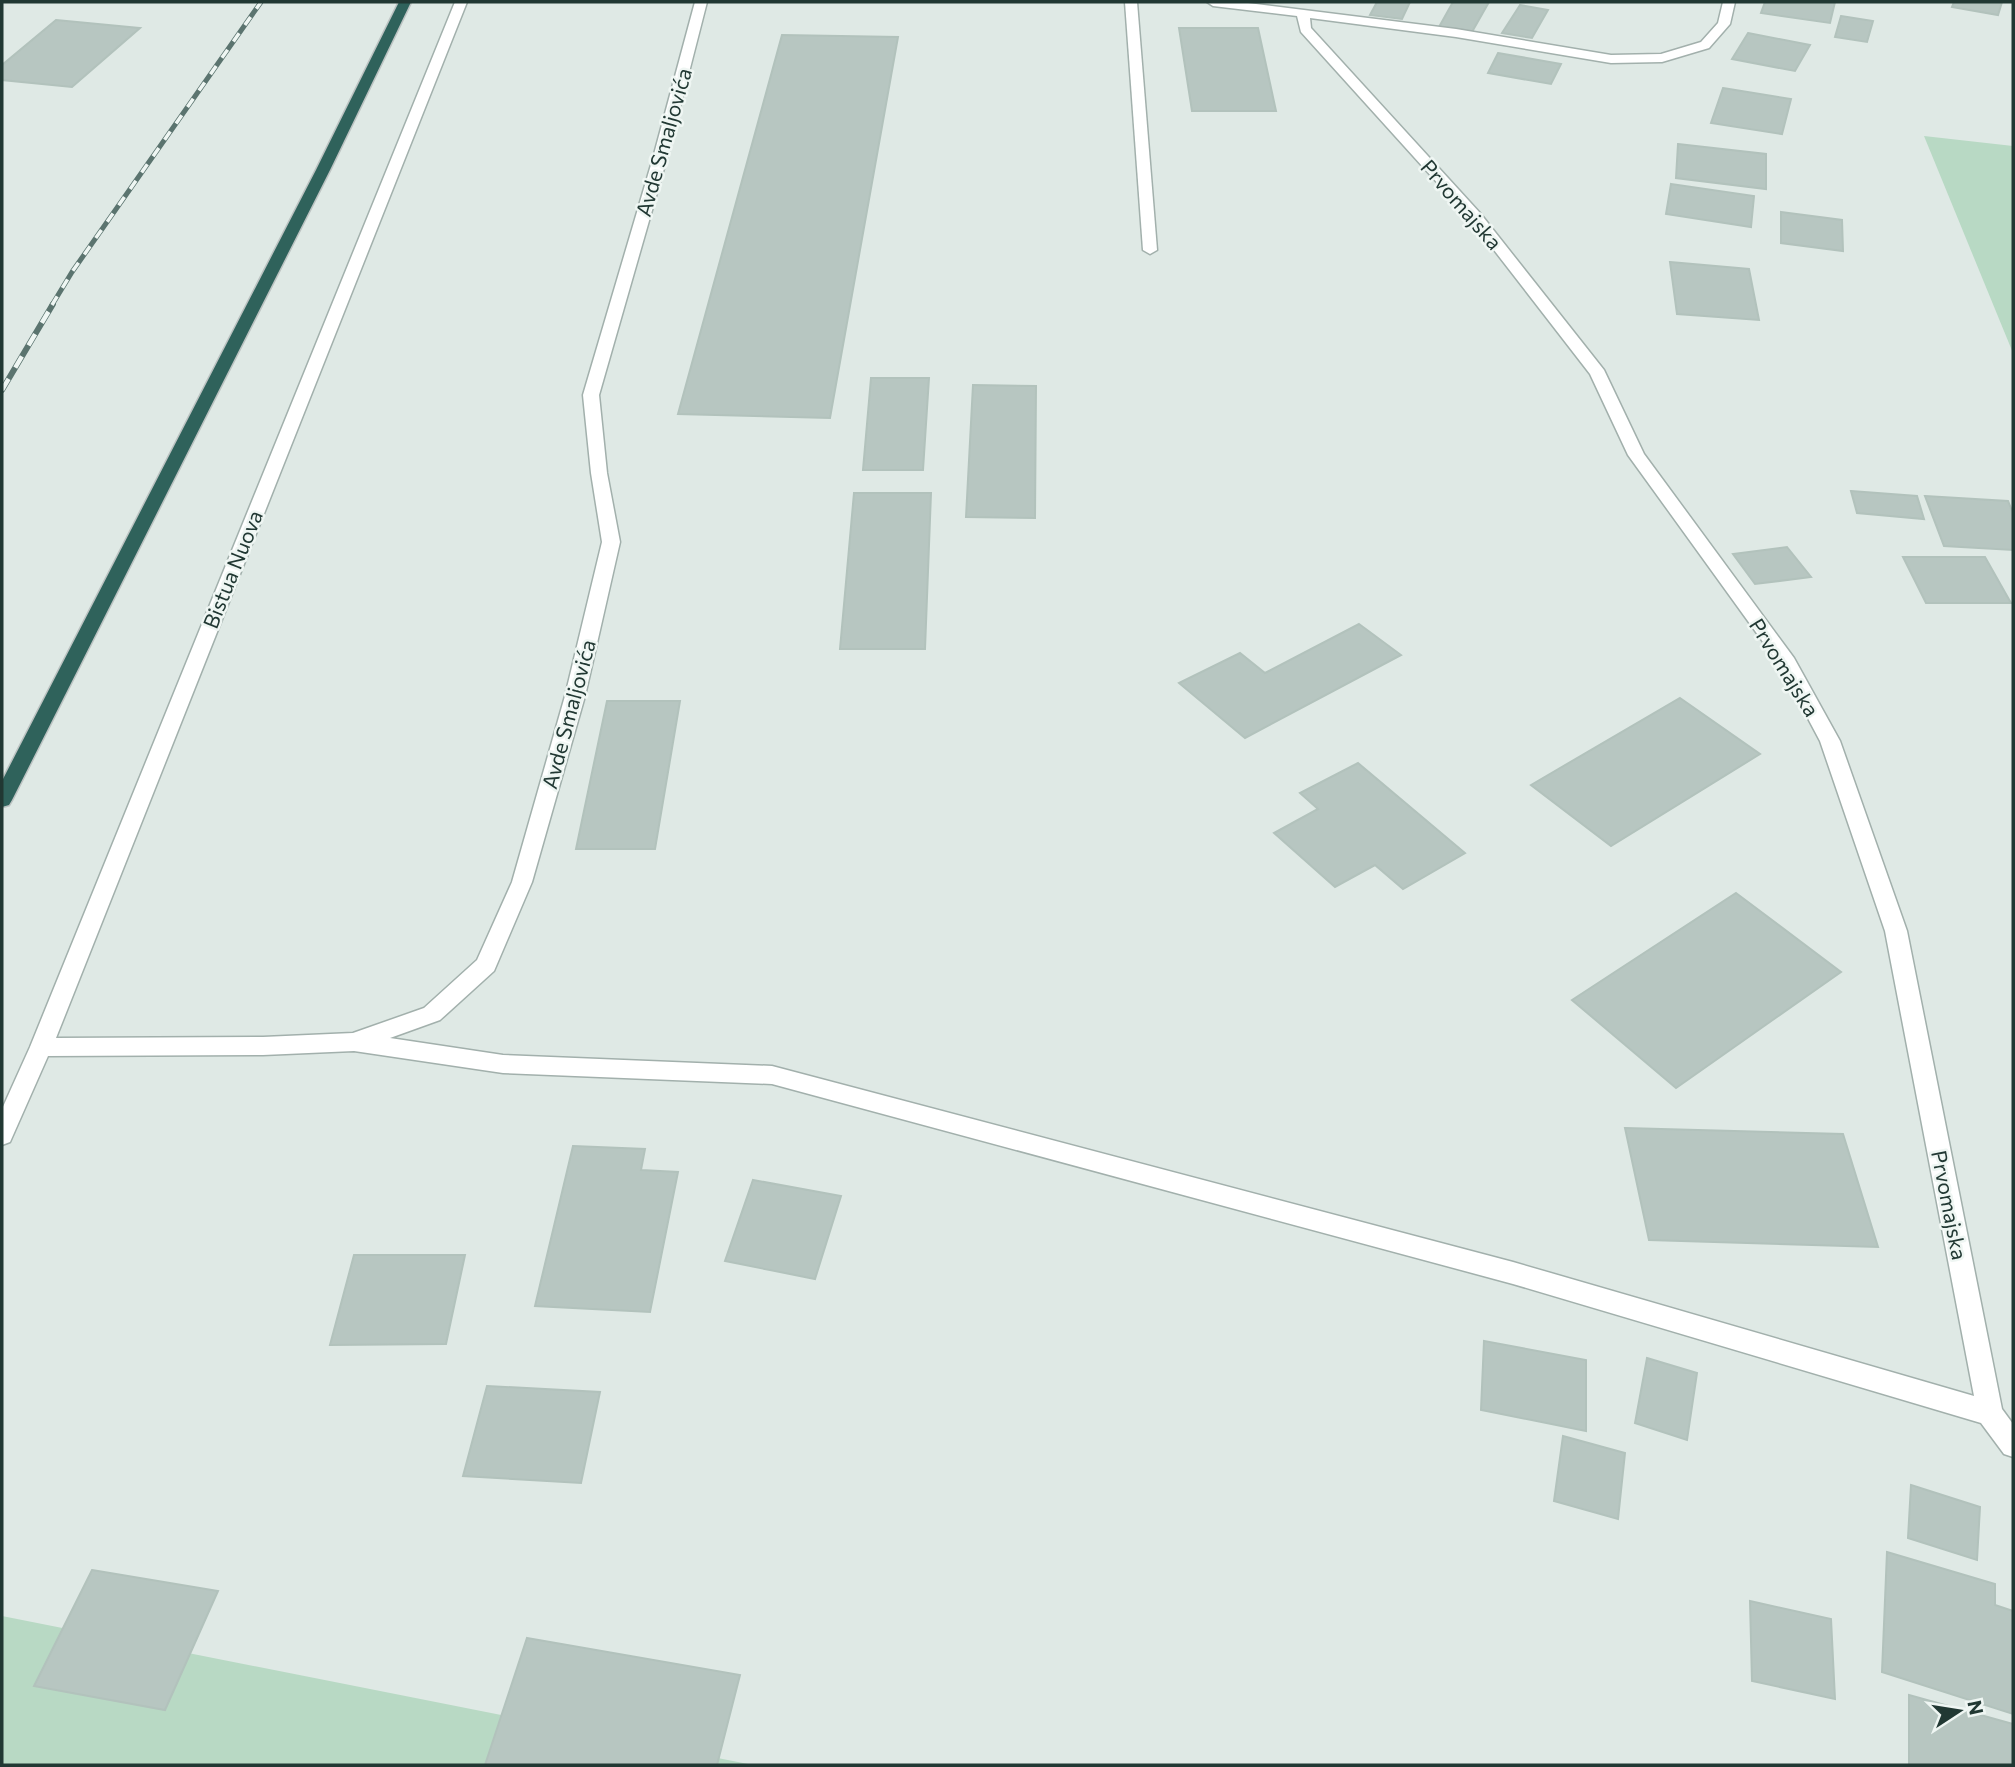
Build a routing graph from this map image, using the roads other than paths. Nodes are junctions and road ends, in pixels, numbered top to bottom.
1 (405, 2) edge
2 (461, 2) edge
3 (701, 2) edge
4 (1131, 2) edge
5 (1213, 2) edge
6 (1729, 2) edge
7 (1303, 13) junction
8 (1150, 250) dead end
9 (2, 800) edge
10 (354, 1042) junction
11 (41, 1047) junction
12 (2, 1135) edge
13 (1990, 1413) junction
14 (2013, 1445) edge

1 - 9 highway
2 - 11 street, Bistua Nuova
3 - 10 street, Avde Smaljovića
4 - 8 street
5 - 7 street
6 - 7 street
7 - 13 street, Prvomajska
10 - 11 street, Avde Smaljovića
10 - 13 street
11 - 12 street, Bistua Nuova
13 - 14 street, Prvomajska

